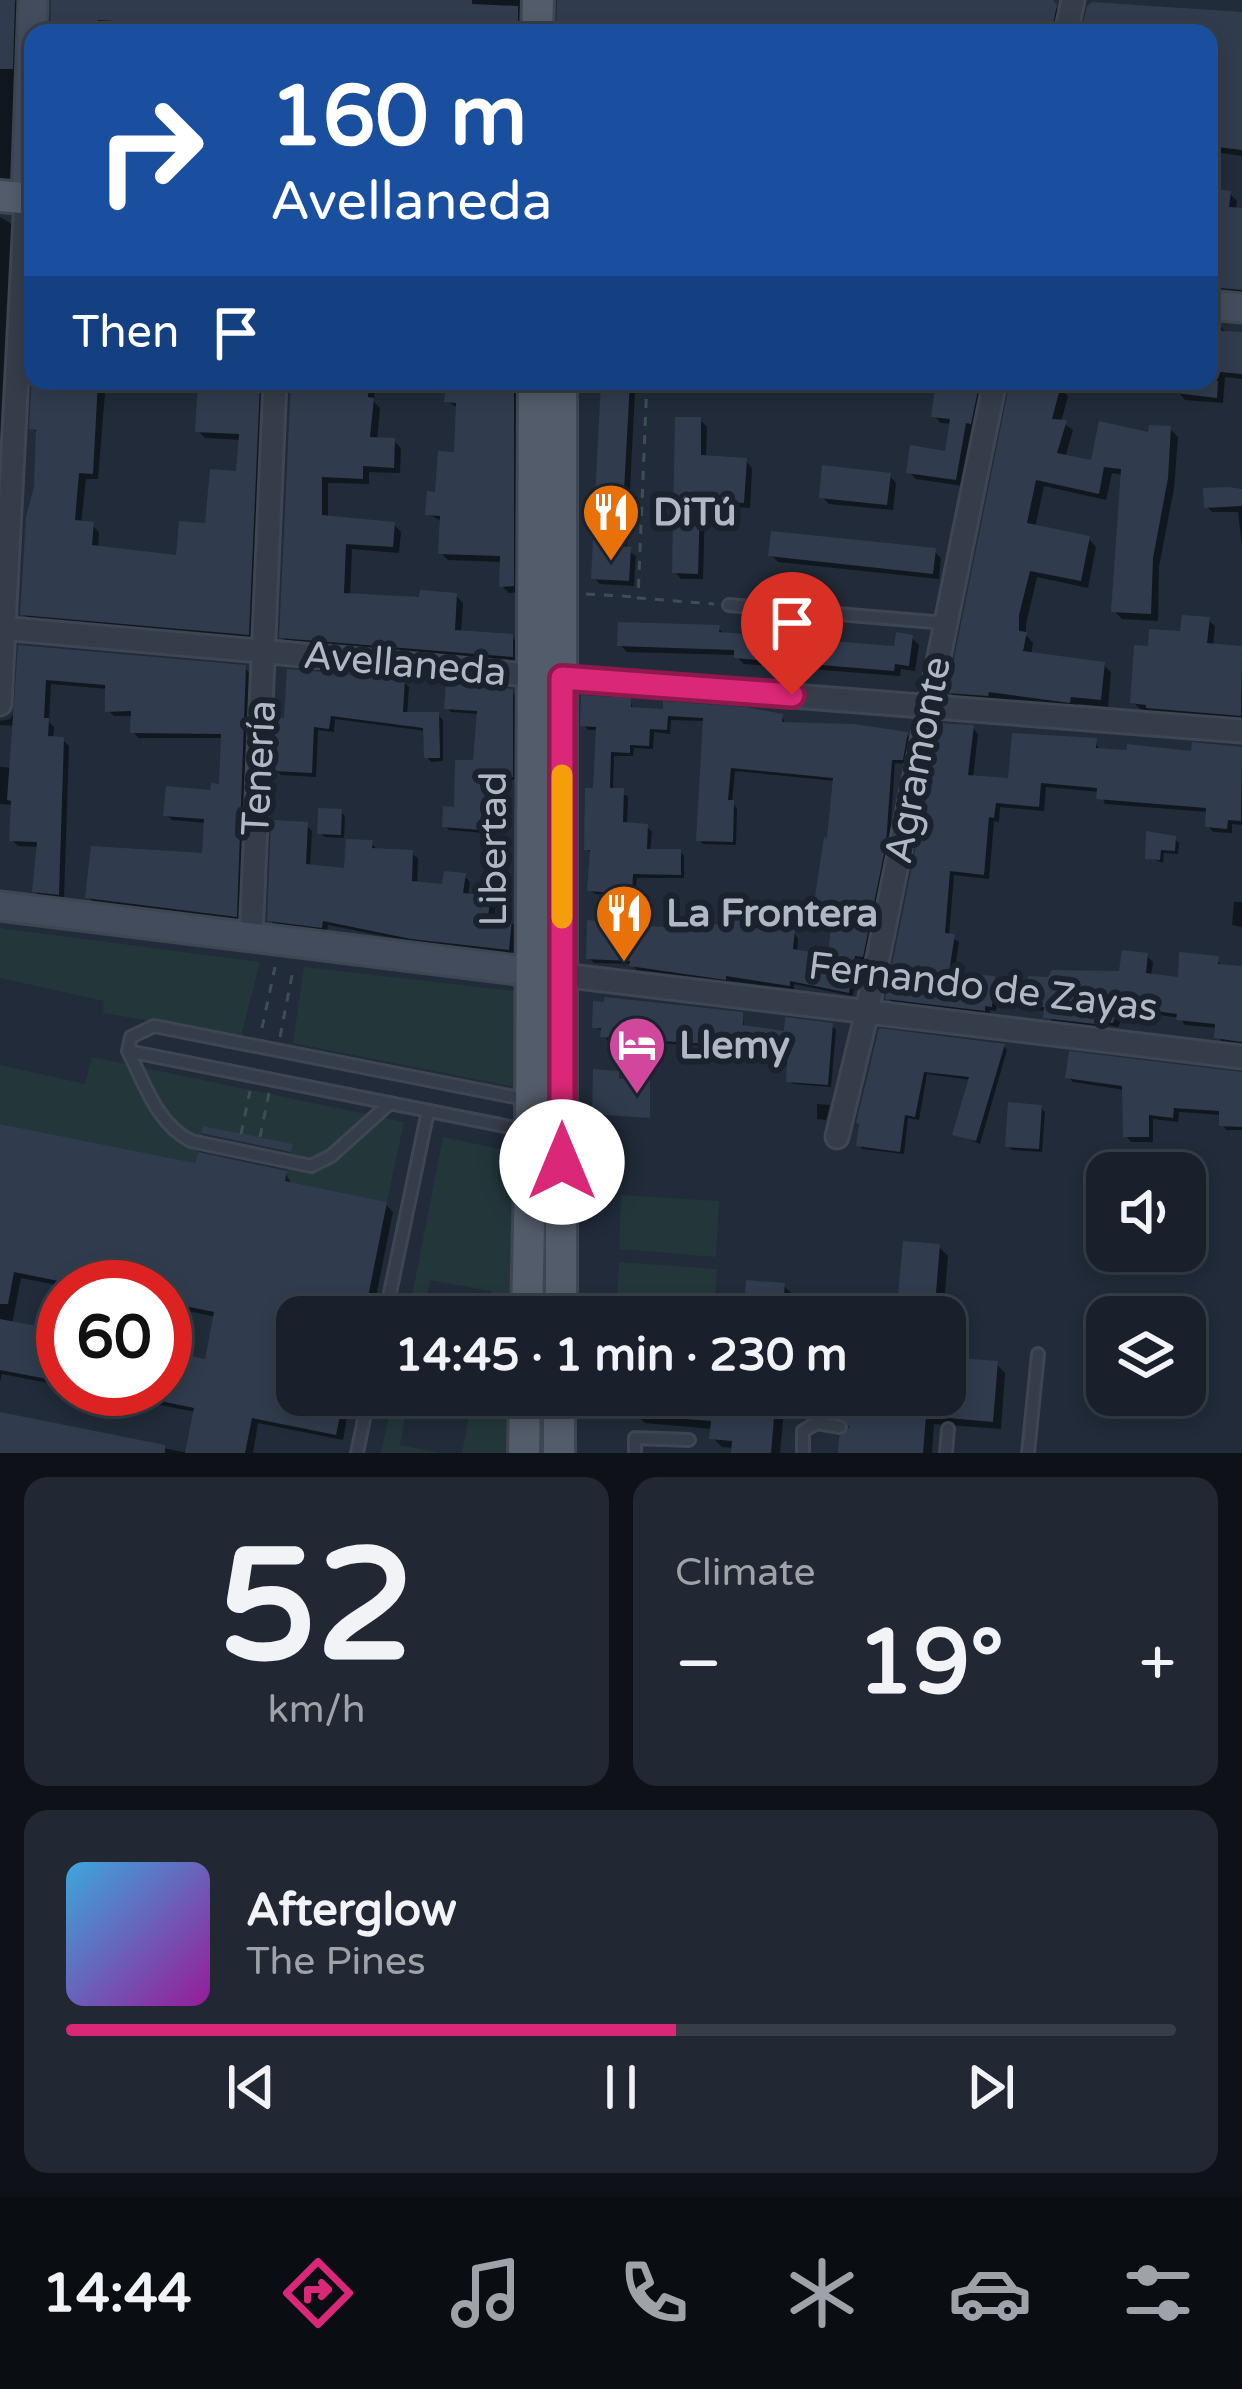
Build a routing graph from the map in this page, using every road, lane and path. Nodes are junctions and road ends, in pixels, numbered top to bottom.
1 (24, 137) edge
2 (20, 198) edge
3 (275, 390) edge
4 (534, 390) edge
5 (561, 390) edge
6 (647, 390) edge
7 (993, 390) edge
8 (562, 592) junction
9 (638, 598) junction
10 (728, 605) joint
11 (946, 622) junction
12 (2, 628) edge
13 (265, 652) junction
14 (548, 677) junction
15 (0, 704) edge
16 (929, 705) junction
17 (1242, 731) edge
18 (0, 906) edge
19 (251, 938) junction
20 (547, 973) junction
21 (867, 1012) junction
22 (128, 1051) junction
23 (1242, 1058) edge
24 (531, 1100) junction
25 (389, 1103) junction
26 (562, 1106) junction
27 (428, 1111) junction
28 (531, 1132) junction
29 (837, 1137) dead end
30 (563, 1138) junction
31 (389, 1296) edge
32 (527, 1296) edge
33 (561, 1296) edge
34 (1038, 1354) dead end
35 (364, 1416) edge
36 (525, 1416) edge
37 (560, 1416) edge
38 (840, 1427) dead end
39 (949, 1429) dead end
40 (688, 1440) dead end
41 (356, 1453) edge
42 (524, 1453) edge
43 (559, 1453) edge
44 (635, 1453) edge
45 (802, 1453) edge
46 (946, 1453) edge
47 (1028, 1453) edge

1 - 2 street
2 - 12 street
3 - 13 street, Tenería
4 - 14 main road, Libertad
5 - 8 main road, Libertad
6 - 9 path
7 - 11 street, Agramonte
8 - 9 path
8 - 14 main road, Libertad
9 - 10 path
10 - 11 lane
11 - 16 street, Agramonte
12 - 13 street, Avellaneda
12 - 15 street
13 - 14 street, Avellaneda
13 - 19 street, Tenería
14 - 16 street, Avellaneda
14 - 20 main road, Libertad
16 - 17 street, Avellaneda
16 - 21 street, Agramonte
18 - 19 street, Fernando de Zayas
19 - 20 street, Fernando de Zayas
20 - 21 street, Fernando de Zayas
20 - 24 main road, Libertad
20 - 26 main road, Libertad
21 - 23 street, Fernando de Zayas
21 - 29 street, Agramonte
22 - 24 lane
22 - 25 lane
22 - 25 lane
24 - 26 lane
24 - 28 main road, Libertad
25 - 27 lane
26 - 30 main road, Libertad
27 - 28 lane
27 - 31 lane
28 - 30 lane
28 - 32 main road, Libertad
30 - 33 main road, Libertad
34 - 47 lane
35 - 41 lane
36 - 42 main road
37 - 43 main road
38 - 45 lane
39 - 46 lane
40 - 44 lane

